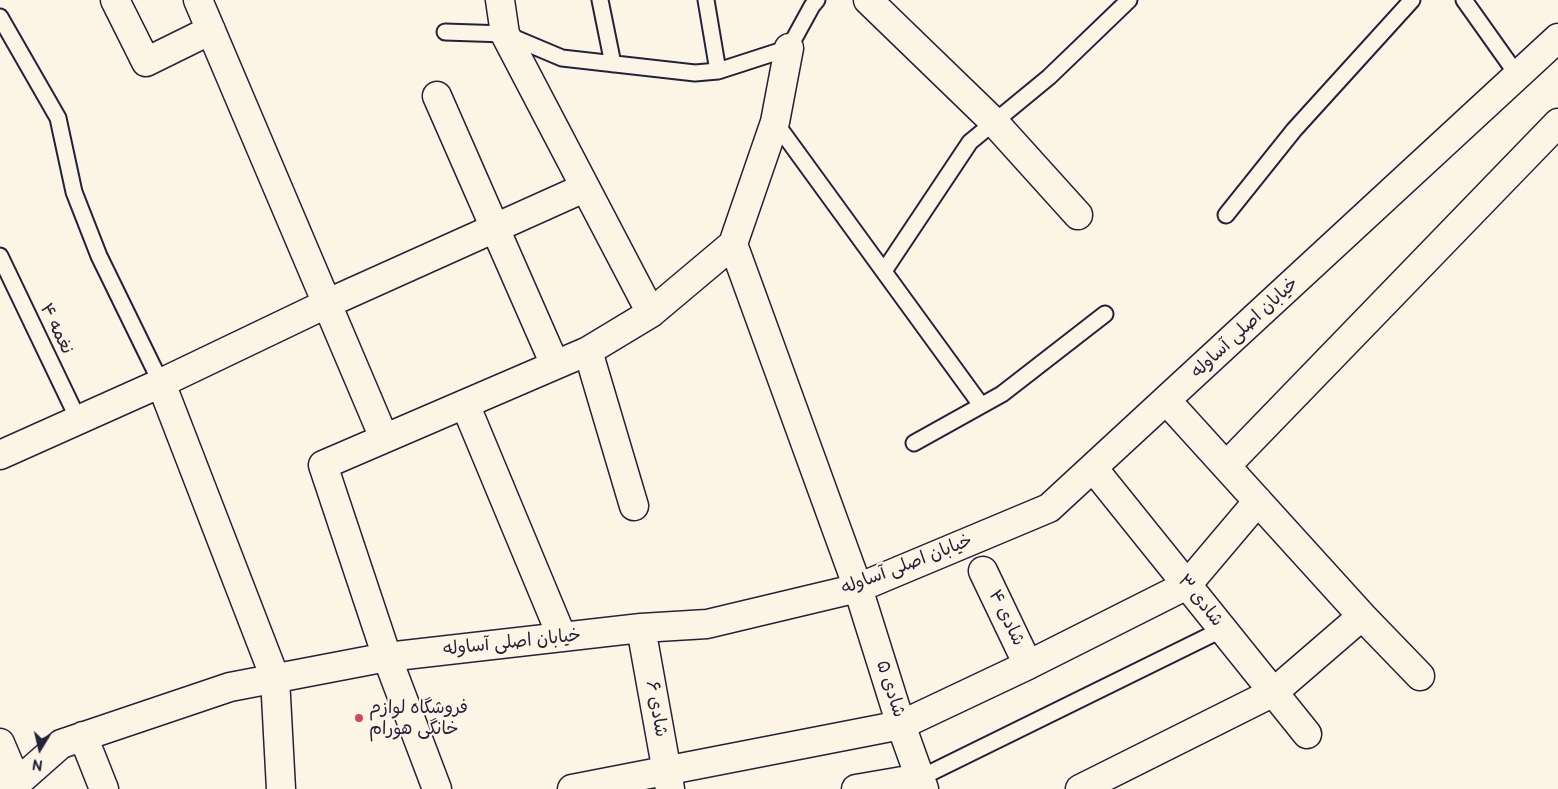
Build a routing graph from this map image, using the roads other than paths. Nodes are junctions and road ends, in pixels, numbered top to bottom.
1 (115, 0) edge
2 (198, 0) edge
3 (500, 0) edge
4 (600, 0) edge
5 (706, 0) edge
6 (868, 0) edge
7 (1130, 0) edge
8 (1412, 0) edge
9 (1464, 0) edge
10 (813, 2) edge
11 (0, 17) edge
12 (211, 30) junction
13 (445, 32) dead end
14 (505, 34) junction
15 (1558, 38) edge
16 (789, 48) junction
17 (613, 64) junction
18 (718, 71) junction
19 (1518, 76) junction
20 (437, 96) dead end
21 (776, 122) junction
22 (994, 122) junction
23 (1558, 123) edge
24 (584, 188) junction
25 (1078, 215) dead end
26 (1226, 215) dead end
27 (495, 228) junction
28 (733, 244) junction
29 (0, 256) edge
30 (884, 271) junction
31 (326, 304) junction
32 (651, 313) junction
33 (1105, 314) dead end
34 (588, 351) junction
35 (555, 365) junction
36 (161, 383) junction
37 (1166, 400) junction
38 (465, 404) junction
39 (981, 405) junction
40 (78, 419) junction
41 (384, 438) junction
42 (914, 443) dead end
43 (0, 454) edge
44 (1226, 466) junction
45 (1093, 468) junction
46 (1258, 501) junction
47 (634, 506) dead end
48 (983, 571) dead end
49 (1187, 585) junction
50 (858, 588) junction
51 (1362, 616) junction
52 (641, 628) junction
53 (1223, 629) junction
54 (562, 637) junction
55 (387, 657) junction
56 (1028, 665) junction
57 (1420, 676) dead end
58 (275, 678) junction
59 (1274, 692) junction
60 (901, 725) junction
61 (1307, 734) dead end
62 (83, 736) junction
63 (0, 743) edge
64 (669, 780) edge
65 (922, 783) edge
66 (14, 786) edge
67 (104, 789) edge
68 (281, 789) edge
69 (437, 789) edge
70 (572, 789) edge
71 (856, 789) edge
72 (1080, 789) edge

1 - 12 street
2 - 12 street
3 - 14 street
4 - 17 lane
5 - 18 lane
6 - 22 street
7 - 22 lane
8 - 26 lane
9 - 19 lane
10 - 16 lane
11 - 36 lane
12 - 31 street
13 - 14 lane
14 - 17 lane
14 - 24 street
15 - 19 street, خیابان اصلی آساوله
16 - 18 lane
16 - 21 street
17 - 18 lane
19 - 37 street, خیابان اصلی آساوله
20 - 27 street
21 - 28 street
21 - 30 lane
22 - 25 street
22 - 30 lane
23 - 44 street
24 - 27 street
24 - 32 street
27 - 31 street
27 - 35 street
28 - 32 street
28 - 50 street, شادی ۵
29 - 40 lane, نغمه ۴
30 - 39 lane
31 - 36 street
31 - 41 street
32 - 34 street
33 - 39 lane
34 - 35 street
34 - 47 street
35 - 38 street
36 - 40 street
36 - 58 street
37 - 44 street
37 - 45 street, خیابان اصلی آساوله
38 - 41 street
38 - 54 street
39 - 42 lane
40 - 43 street
41 - 55 street
44 - 46 street
45 - 49 street, شادی ۳
45 - 50 street, خیابان اصلی آساوله
46 - 49 street
46 - 51 street
48 - 56 street, شادی ۴
49 - 53 street, شادی ۳
49 - 56 street
50 - 52 street, خیابان اصلی آساوله
50 - 60 street, شادی ۵
51 - 57 street
51 - 59 street
52 - 54 street, خیابان اصلی آساوله
52 - 64 street, شادی ۶
53 - 59 street, شادی ۳
53 - 65 lane
54 - 55 street, خیابان اصلی آساوله
55 - 58 street, خیابان اصلی آساوله
55 - 69 street
56 - 60 street
58 - 62 street, خیابان اصلی آساوله
58 - 68 street
59 - 61 street, شادی ۳
59 - 72 street
60 - 64 street
60 - 65 street, شادی ۵
62 - 66 street, خیابان اصلی آساوله
62 - 67 street
63 - 66 street
64 - 70 street
65 - 71 street

